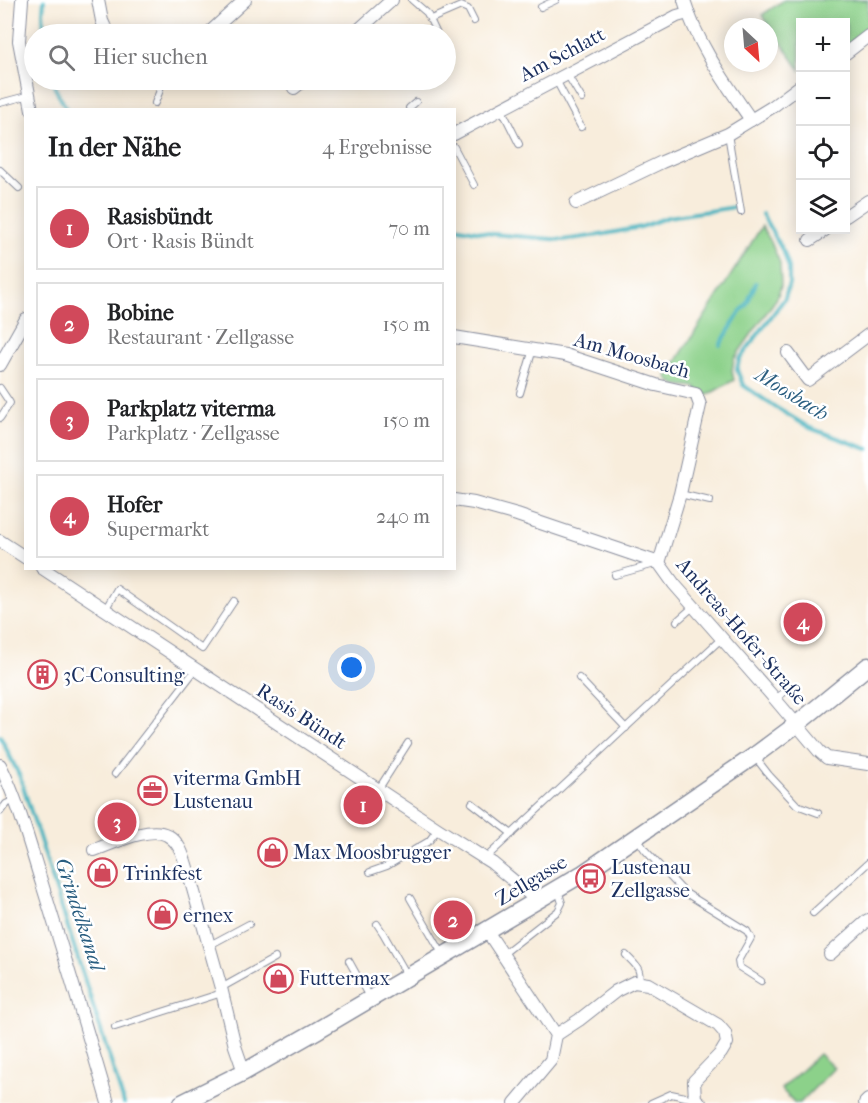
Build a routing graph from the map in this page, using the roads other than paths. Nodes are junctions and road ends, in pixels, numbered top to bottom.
1 (22, 0) edge
2 (98, 0) edge
3 (245, 0) edge
4 (392, 0) edge
5 (412, 0) edge
6 (556, 0) edge
7 (684, 0) edge
8 (541, 8) dead end
9 (688, 13) junction
10 (431, 20) junction
11 (474, 21) dead end
12 (103, 24) edge
13 (219, 24) edge
14 (365, 24) edge
15 (433, 24) edge
16 (868, 36) edge
17 (850, 49) edge
18 (24, 65) edge
19 (562, 76) junction
20 (29, 90) edge
21 (160, 90) edge
22 (796, 90) edge
23 (30, 94) junction
24 (582, 99) dead end
25 (416, 102) dead end
26 (0, 103) edge
27 (155, 103) dead end
28 (32, 108) edge
29 (409, 108) edge
30 (501, 108) junction
31 (751, 120) junction
32 (581, 127) dead end
33 (456, 133) edge
34 (728, 134) junction
35 (519, 144) dead end
36 (456, 151) edge
37 (0, 170) edge
38 (474, 185) dead end
39 (19, 188) dead end
40 (868, 201) edge
41 (576, 203) dead end
42 (741, 212) dead end
43 (850, 213) edge
44 (819, 234) edge
45 (810, 240) dead end
46 (24, 323) edge
47 (868, 335) edge
48 (456, 337) edge
49 (532, 349) junction
50 (788, 353) dead end
51 (0, 365) edge
52 (0, 388) edge
53 (520, 393) dead end
54 (0, 418) edge
55 (680, 494) junction
56 (456, 500) edge
57 (710, 501) dead end
58 (0, 541) edge
59 (24, 557) edge
60 (659, 563) junction
61 (45, 570) edge
62 (615, 575) dead end
63 (234, 601) dead end
64 (694, 606) junction
65 (105, 610) junction
66 (677, 621) dead end
67 (722, 638) junction
68 (868, 666) edge
69 (196, 669) junction
70 (579, 678) dead end
71 (786, 691) dead end
72 (775, 699) junction
73 (796, 724) junction
74 (626, 728) junction
75 (408, 743) dead end
76 (754, 756) junction
77 (868, 764) edge
78 (0, 765) edge
79 (115, 774) dead end
80 (378, 790) junction
81 (15, 800) junction
82 (472, 803) dead end
83 (0, 812) edge
84 (818, 813) dead end
85 (438, 829) junction
86 (512, 834) junction
87 (636, 837) junction
88 (94, 850) dead end
89 (487, 859) junction
90 (868, 863) edge
91 (370, 872) dead end
92 (558, 889) junction
93 (410, 898) dead end
94 (538, 901) junction
95 (813, 913) dead end
96 (868, 920) edge
97 (249, 924) dead end
98 (376, 924) dead end
99 (488, 931) junction
100 (208, 946) junction
101 (503, 954) junction
102 (830, 954) dead end
103 (626, 955) dead end
104 (443, 956) junction
105 (275, 958) dead end
106 (349, 961) dead end
107 (408, 976) junction
108 (761, 981) dead end
109 (639, 983) junction
110 (221, 991) junction
111 (370, 999) junction
112 (116, 1027) dead end
113 (556, 1035) junction
114 (244, 1072) junction
115 (868, 1100) edge
116 (698, 1101) edge
117 (108, 1103) edge
118 (182, 1103) edge
119 (515, 1103) edge
120 (651, 1103) edge
121 (865, 1103) edge

1 - 18 street
2 - 12 street
3 - 13 street
4 - 14 street
5 - 10 lane
6 - 8 lane
7 - 9 street
9 - 19 street, Am Schlatt
9 - 31 street
10 - 11 lane
10 - 15 lane
16 - 17 street
19 - 24 lane
19 - 30 street, Am Schlatt
19 - 32 lane
20 - 23 street
21 - 27 lane
22 - 31 street
23 - 26 lane
23 - 28 street
25 - 29 lane
30 - 33 street, Am Schlatt
30 - 35 lane
31 - 34 street
34 - 41 street
34 - 42 lane
36 - 38 lane
37 - 39 lane
40 - 43 street
44 - 45 street
46 - 51 street
47 - 50 street
48 - 49 street, Am Moosbach
49 - 53 lane
49 - 55 street, Am Moosbach
52 - 54 lane
55 - 57 lane
55 - 60 street, Andreas-Hofer-Straße
56 - 60 street, Andreas-Hofer-Straße
58 - 59 street
60 - 62 lane
60 - 64 street, Andreas-Hofer-Straße
61 - 65 street, Rasis Bündt
63 - 65 lane
64 - 66 lane
64 - 67 street, Andreas-Hofer-Straße
65 - 69 street, Rasis Bündt
67 - 72 street, Andreas-Hofer-Straße
67 - 74 lane
68 - 73 main road, Zellgasse
69 - 79 lane
69 - 80 street, Rasis Bündt
70 - 74 lane
71 - 72 lane
72 - 73 street, Andreas-Hofer-Straße
73 - 76 main road, Zellgasse
73 - 77 street
74 - 86 lane
75 - 80 lane
76 - 84 lane
76 - 87 main road, Zellgasse
78 - 81 street
80 - 85 street, Rasis Bündt
81 - 83 lane
81 - 117 street
82 - 86 lane
85 - 89 street, Rasis Bündt
85 - 91 lane
86 - 89 lane
87 - 92 main road, Zellgasse
87 - 108 lane
88 - 100 street
89 - 94 street, Rasis Bündt
90 - 95 lane
92 - 94 main road, Zellgasse
92 - 101 lane
93 - 104 lane
94 - 99 main road, Zellgasse
96 - 102 street
97 - 100 lane
98 - 107 lane
99 - 101 street
99 - 104 main road, Zellgasse
100 - 110 street
101 - 113 street
103 - 109 lane
104 - 107 main road, Zellgasse
105 - 110 lane
106 - 111 lane
107 - 111 main road, Zellgasse
109 - 113 street
109 - 116 street
110 - 112 lane
110 - 114 street
111 - 114 main road, Zellgasse
113 - 119 street
114 - 118 main road, Zellgasse
115 - 121 street
116 - 120 lane

